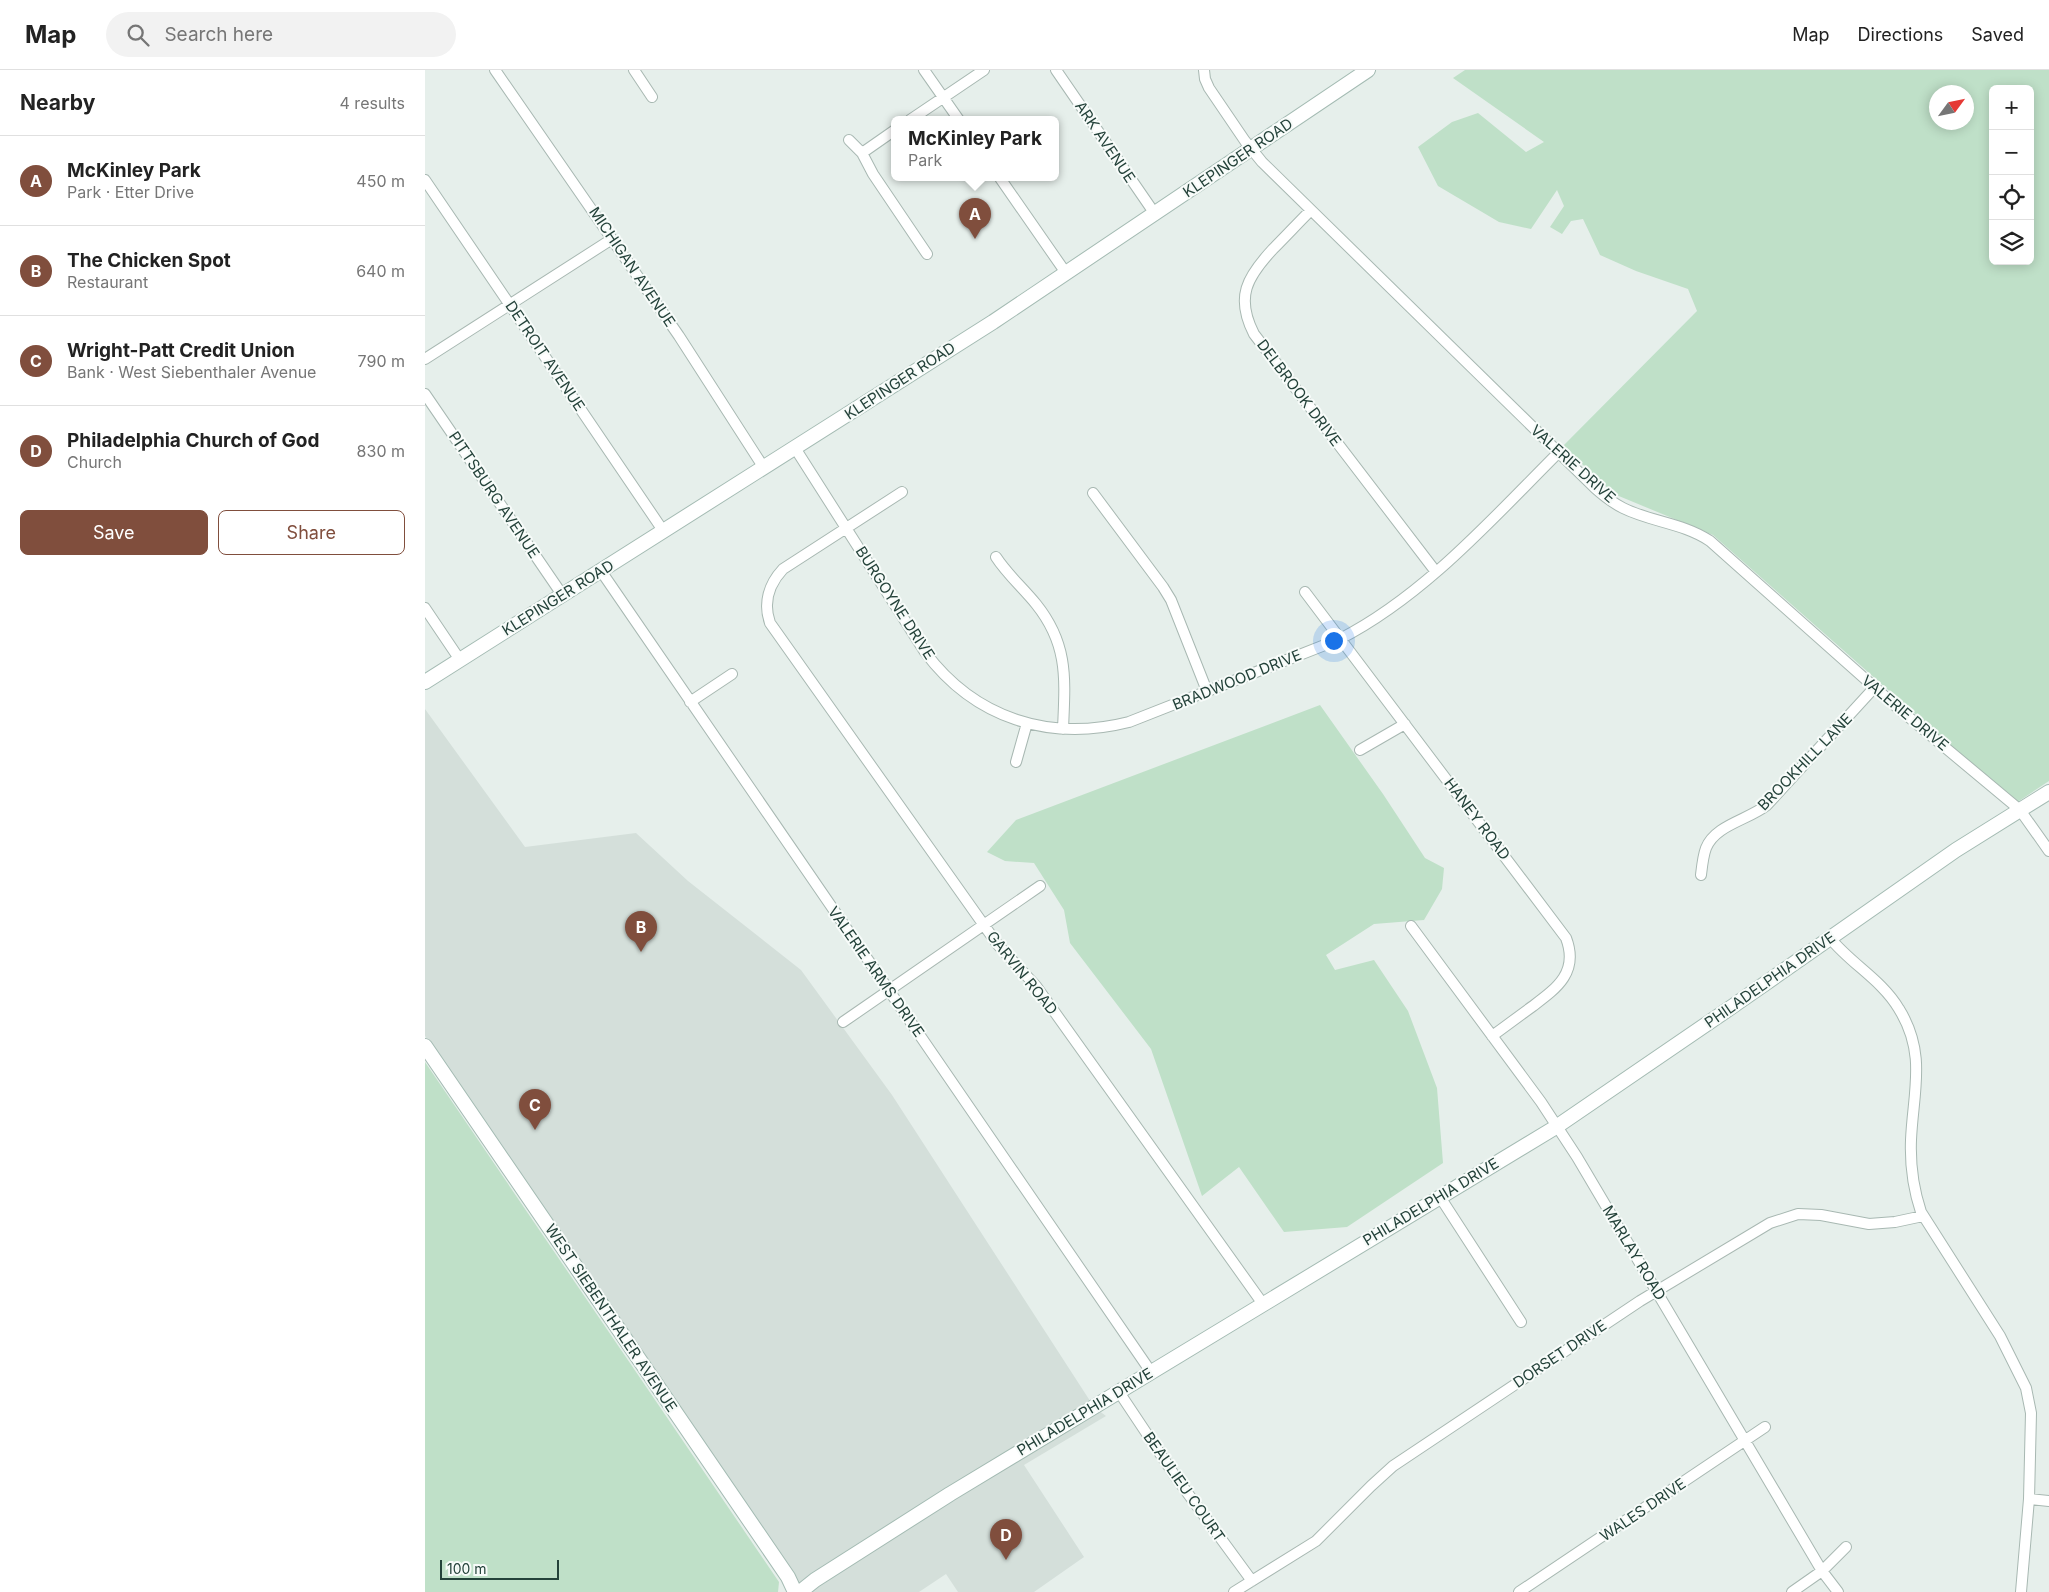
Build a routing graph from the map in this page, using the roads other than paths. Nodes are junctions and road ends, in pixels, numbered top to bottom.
1 (495, 70) edge
2 (634, 70) edge
3 (925, 70) edge
4 (983, 70) edge
5 (1056, 70) edge
6 (1204, 70) edge
7 (1368, 70) edge
8 (652, 97) dead end
9 (943, 97) junction
10 (916, 116) edge
11 (956, 116) edge
12 (891, 133) edge
13 (849, 140) dead end
14 (1251, 149) junction
15 (862, 153) junction
16 (425, 180) edge
17 (1002, 181) edge
18 (1311, 210) junction
19 (1155, 214) junction
20 (612, 239) junction
21 (927, 254) dead end
22 (1066, 273) junction
23 (510, 304) junction
24 (425, 359) edge
25 (425, 394) edge
26 (795, 448) junction
27 (1558, 453) junction
28 (764, 468) junction
29 (903, 492) dead end
30 (1093, 493) dead end
31 (847, 528) junction
32 (664, 532) junction
33 (996, 557) dead end
34 (601, 571) junction
35 (1436, 572) junction
36 (1305, 592) dead end
37 (563, 596) junction
38 (425, 608) edge
39 (1340, 639) junction
40 (460, 660) junction
41 (732, 674) dead end
42 (425, 682) edge
43 (1874, 688) junction
44 (1207, 691) junction
45 (690, 702) junction
46 (1027, 723) junction
47 (1405, 724) junction
48 (1063, 729) junction
49 (1360, 750) dead end
50 (1016, 762) dead end
51 (2049, 792) edge
52 (2020, 810) junction
53 (2049, 851) edge
54 (1701, 875) dead end
55 (1040, 886) dead end
56 (984, 924) junction
57 (1411, 926) dead end
58 (1830, 938) junction
59 (889, 990) junction
60 (843, 1022) dead end
61 (1492, 1036) junction
62 (425, 1046) edge
63 (1556, 1127) junction
64 (1440, 1197) junction
65 (1923, 1216) junction
66 (1656, 1291) junction
67 (1263, 1304) junction
68 (1521, 1322) dead end
69 (1151, 1372) junction
70 (1119, 1392) junction
71 (1765, 1427) dead end
72 (1745, 1441) junction
73 (2029, 1499) junction
74 (2049, 1501) edge
75 (1846, 1546) dead end
76 (1822, 1571) junction
77 (1252, 1581) junction
78 (795, 1592) edge
79 (800, 1592) edge
80 (1234, 1592) edge
81 (1519, 1592) edge
82 (1792, 1592) edge
83 (1837, 1592) edge
84 (2021, 1592) edge

1 - 20 street, MICHIGAN AVENUE
2 - 8 street
3 - 9 street
4 - 9 street
5 - 19 street, ARK AVENUE
6 - 14 street, VALERIE DRIVE
7 - 14 main road, KLEPINGER ROAD
9 - 10 street
9 - 11 street
12 - 15 street
13 - 15 street
14 - 18 street, VALERIE DRIVE
14 - 19 main road, KLEPINGER ROAD
15 - 21 street
16 - 23 street, DETROIT AVENUE
17 - 22 street
18 - 27 street, VALERIE DRIVE
18 - 35 street, DELBROOK DRIVE
19 - 22 main road, KLEPINGER ROAD
20 - 23 street
20 - 28 street, MICHIGAN AVENUE
22 - 26 main road, KLEPINGER ROAD
23 - 24 street
23 - 32 street, DETROIT AVENUE
25 - 37 street, PITTSBURG AVENUE
26 - 28 main road, KLEPINGER ROAD
26 - 31 street, BURGOYNE DRIVE
27 - 35 street, BRADWOOD DRIVE
27 - 43 street, VALERIE DRIVE
28 - 32 main road, KLEPINGER ROAD
29 - 31 street, GARVIN ROAD
30 - 44 street
31 - 46 street, BURGOYNE DRIVE
31 - 56 street, GARVIN ROAD
32 - 34 main road, KLEPINGER ROAD
33 - 48 street
34 - 37 main road, KLEPINGER ROAD
34 - 45 street, VALERIE ARMS DRIVE
35 - 39 street, BRADWOOD DRIVE
36 - 39 street, HANEY ROAD
37 - 40 main road, KLEPINGER ROAD
38 - 40 street
39 - 44 street, BRADWOOD DRIVE
39 - 47 street, HANEY ROAD
40 - 42 main road, KLEPINGER ROAD
41 - 45 street
43 - 52 street, VALERIE DRIVE
43 - 54 street, BROOKHILL LANE
44 - 48 street, BRADWOOD DRIVE
45 - 59 street, VALERIE ARMS DRIVE
46 - 48 street, BRADWOOD DRIVE
46 - 50 street
47 - 49 street
47 - 61 street, HANEY ROAD
51 - 52 main road, PHILADELPHIA DRIVE
52 - 53 street, VALERIE DRIVE
52 - 58 main road, PHILADELPHIA DRIVE
55 - 56 street
56 - 59 street
56 - 67 street, GARVIN ROAD
57 - 61 street, MARLAY ROAD
58 - 63 main road, PHILADELPHIA DRIVE
58 - 65 street
59 - 60 street
59 - 69 street, VALERIE ARMS DRIVE
61 - 63 street, MARLAY ROAD
62 - 78 main road, WEST SIEBENTHALER AVENUE
63 - 64 main road, PHILADELPHIA DRIVE
63 - 66 street, MARLAY ROAD
64 - 67 main road, PHILADELPHIA DRIVE
64 - 68 street
65 - 66 street, DORSET DRIVE
65 - 73 street
66 - 72 street, MARLAY ROAD
66 - 77 street, DORSET DRIVE
67 - 69 main road, PHILADELPHIA DRIVE
69 - 70 main road, PHILADELPHIA DRIVE
70 - 77 street, BEAULIEU COURT
70 - 79 main road, PHILADELPHIA DRIVE
71 - 72 street, WALES DRIVE
72 - 76 street, MARLAY ROAD
72 - 81 street, WALES DRIVE
73 - 74 street
73 - 84 street
75 - 76 street
76 - 82 street
76 - 83 street, MARLAY ROAD
77 - 80 street, DORSET DRIVE

